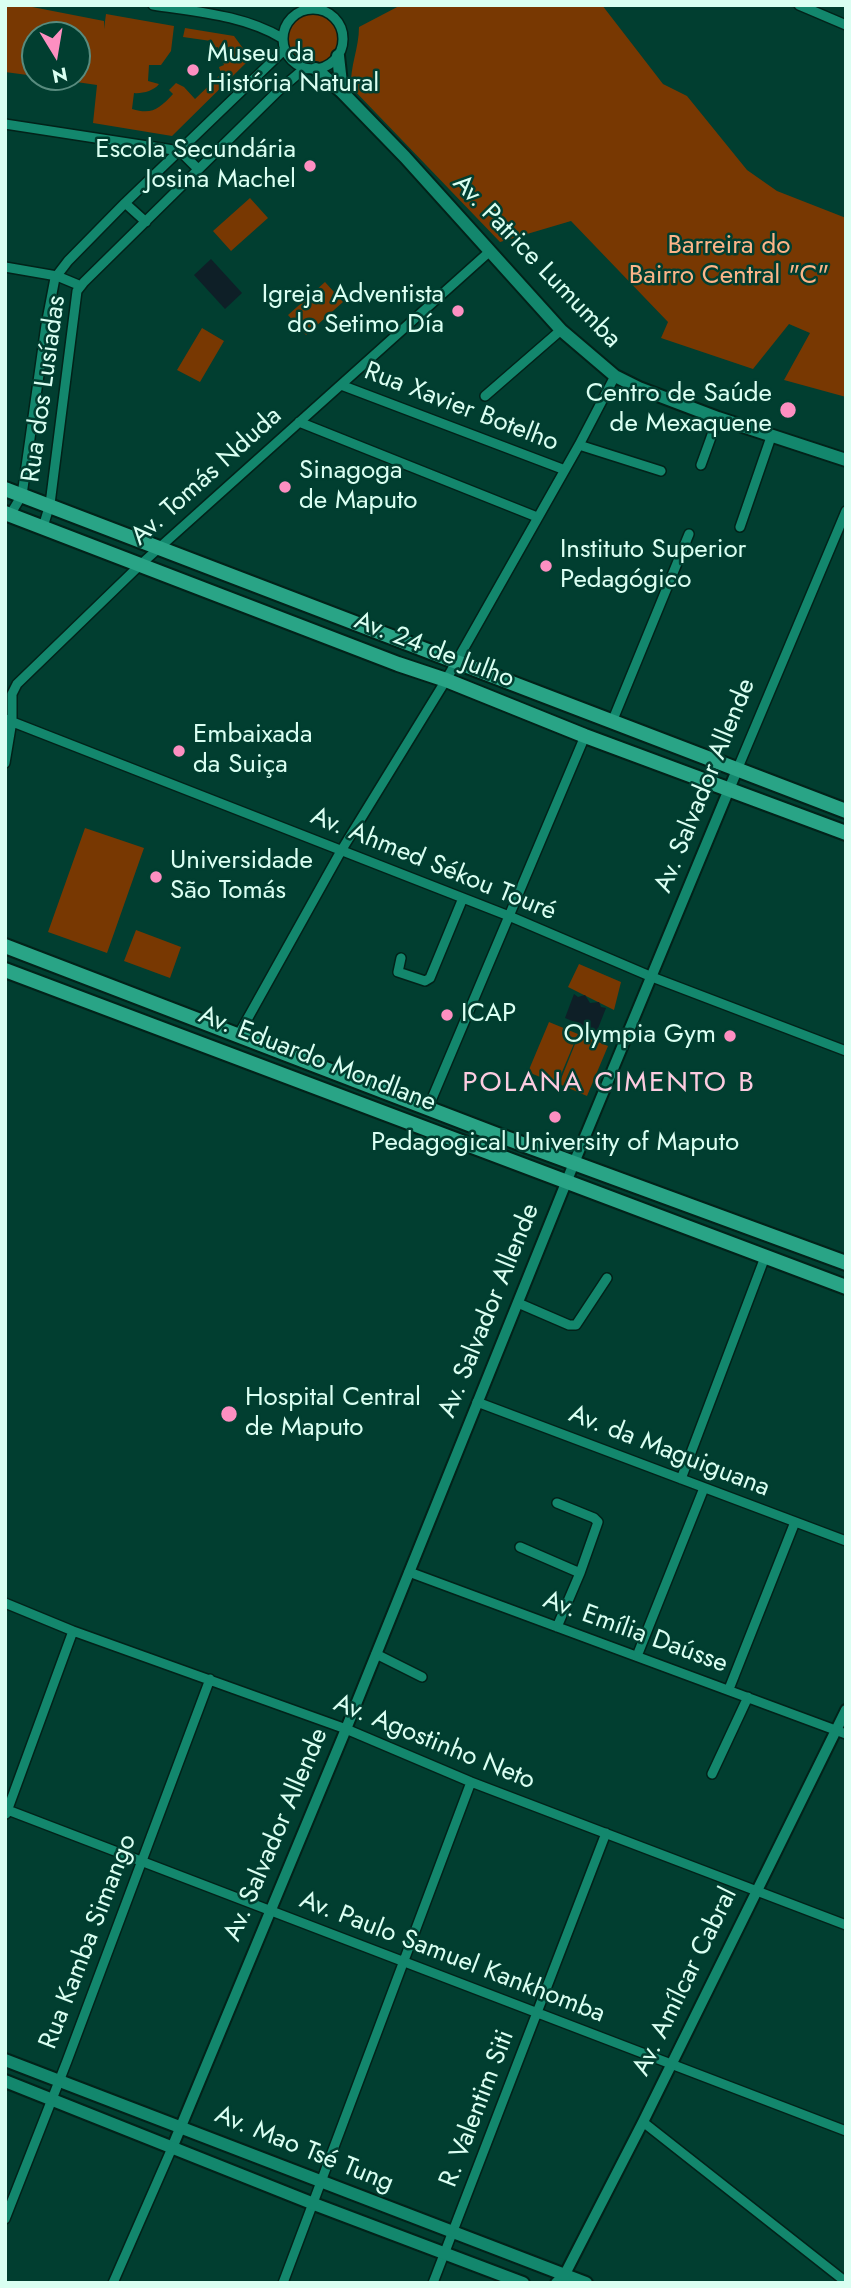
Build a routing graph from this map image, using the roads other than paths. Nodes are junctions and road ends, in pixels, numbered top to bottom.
1 (153, 5) edge
2 (289, 5) edge
3 (799, 5) edge
4 (301, 7) edge
5 (289, 19) junction
6 (846, 25) edge
7 (282, 38) junction
8 (284, 50) junction
9 (338, 56) junction
10 (311, 69) junction
11 (342, 92) junction
12 (5, 124) edge
13 (180, 151) junction
14 (195, 172) junction
15 (125, 203) junction
16 (146, 222) junction
17 (489, 252) junction
18 (5, 267) edge
19 (57, 276) junction
20 (81, 286) junction
21 (561, 330) junction
22 (615, 376) junction
23 (341, 385) junction
24 (485, 396) dead end
25 (718, 418) junction
26 (299, 422) junction
27 (771, 437) junction
28 (579, 445) junction
29 (846, 460) edge
30 (701, 465) dead end
31 (565, 470) junction
32 (660, 471) dead end
33 (23, 488) junction
34 (5, 489) edge
35 (50, 505) junction
36 (846, 511) edge
37 (8, 514) edge
38 (537, 517) junction
39 (43, 527) junction
40 (740, 527) dead end
41 (689, 534) dead end
42 (161, 548) junction
43 (140, 565) junction
44 (456, 661) junction
45 (446, 680) junction
46 (9, 720) edge
47 (612, 722) junction
48 (585, 736) junction
49 (5, 763) edge
50 (737, 770) junction
51 (729, 789) junction
52 (846, 811) edge
53 (846, 833) edge
54 (341, 851) junction
55 (463, 898) junction
56 (509, 916) junction
57 (5, 946) edge
58 (401, 958) dead end
59 (5, 970) edge
60 (652, 977) junction
61 (239, 1034) junction
62 (846, 1051) edge
63 (428, 1108) junction
64 (574, 1163) junction
65 (568, 1181) junction
66 (765, 1257) junction
67 (846, 1263) edge
68 (607, 1278) dead end
69 (846, 1287) edge
70 (518, 1303) junction
71 (477, 1402) junction
72 (681, 1479) junction
73 (704, 1488) junction
74 (557, 1503) dead end
75 (795, 1522) junction
76 (846, 1541) edge
77 (520, 1547) dead end
78 (409, 1572) junction
79 (580, 1573) junction
80 (5, 1603) edge
81 (558, 1627) junction
82 (73, 1631) junction
83 (376, 1654) junction
84 (637, 1657) junction
85 (422, 1677) dead end
86 (210, 1679) junction
87 (729, 1689) junction
88 (748, 1697) junction
89 (846, 1710) edge
90 (346, 1729) junction
91 (841, 1732) edge
92 (712, 1774) dead end
93 (471, 1782) junction
94 (6, 1811) edge
95 (606, 1833) junction
96 (143, 1861) junction
97 (757, 1891) junction
98 (269, 1911) junction
99 (846, 1925) edge
100 (402, 1962) junction
101 (537, 2014) junction
102 (5, 2060) edge
103 (671, 2063) junction
104 (59, 2080) junction
105 (5, 2081) edge
106 (52, 2098) junction
107 (643, 2122) junction
108 (181, 2126) junction
109 (846, 2131) edge
110 (172, 2148) junction
111 (321, 2182) junction
112 (314, 2204) junction
113 (5, 2219) edge
114 (453, 2232) junction
115 (444, 2254) junction
116 (561, 2278) edge
117 (846, 2282) edge
118 (113, 2283) edge
119 (284, 2283) edge
120 (433, 2283) edge
121 (523, 2283) edge
122 (586, 2283) edge

1 - 7 street
2 - 5 street
3 - 6 street
4 - 5 street
4 - 9 street
5 - 7 street
7 - 8 street
8 - 10 street
8 - 13 street
9 - 10 street
9 - 11 main road
10 - 11 main road, Av. Patrice Lumumba
10 - 14 street, Rua dos Lusíadas
11 - 17 main road, Av. Patrice Lumumba
12 - 13 street
13 - 14 street
13 - 15 street, Rua dos Lusíadas
14 - 16 street, Rua dos Lusíadas
15 - 16 street
15 - 19 street, Rua dos Lusíadas
16 - 20 street, Rua dos Lusíadas
17 - 21 main road, Av. Patrice Lumumba
17 - 23 street, Av. Tomás Nduda
18 - 19 street
19 - 20 street
19 - 33 street, Rua dos Lusíadas
20 - 35 street, Rua dos Lusíadas
21 - 22 main road, Av. Patrice Lumumba
21 - 24 street
22 - 25 main road, Av. Patrice Lumumba
22 - 28 street
23 - 26 street, Av. Tomás Nduda
23 - 31 street, Rua Xavier Botelho
25 - 27 main road, Av. Patrice Lumumba
25 - 30 street
26 - 38 street
26 - 42 street, Av. Tomás Nduda
27 - 29 main road, Av. Patrice Lumumba
27 - 40 street
28 - 31 street
28 - 32 street
31 - 38 street
33 - 34 main road
33 - 35 main road, Av. 24 de Julho
33 - 37 street, Rua dos Lusíadas
35 - 39 street, Rua dos Lusíadas
35 - 42 main road, Av. 24 de Julho
36 - 50 street, Av. Salvador Allende
37 - 39 main road, Av. 24 de Julho
38 - 44 street
39 - 43 main road, Av. 24 de Julho
41 - 47 street
42 - 43 street, Av. Tomás Nduda
42 - 44 main road, Av. 24 de Julho
43 - 45 main road, Av. 24 de Julho
43 - 46 street, Av. Tomás Nduda
44 - 45 street
44 - 47 main road, Av. 24 de Julho
45 - 48 main road, Av. 24 de Julho
45 - 54 street
46 - 49 street, Av. Tomás Nduda
46 - 54 street, Av. Ahmed Sékou Touré
47 - 50 main road, Av. 24 de Julho
48 - 51 main road, Av. 24 de Julho
48 - 56 street
50 - 51 street, Av. Salvador Allende
50 - 52 main road, Av. 24 de Julho
51 - 53 main road, Av. 24 de Julho
51 - 60 street, Av. Salvador Allende
54 - 55 street, Av. Ahmed Sékou Touré
54 - 61 street
55 - 56 street, Av. Ahmed Sékou Touré
55 - 58 street
56 - 60 street, Av. Ahmed Sékou Touré
56 - 63 street
57 - 61 main road, Av. Eduardo Mondlane
59 - 65 main road, Av. Eduardo Mondlane
60 - 62 street, Av. Ahmed Sékou Touré
60 - 64 street, Av. Salvador Allende
61 - 63 main road, Av. Eduardo Mondlane
63 - 64 main road, Av. Eduardo Mondlane
64 - 65 street, Av. Salvador Allende
64 - 67 main road, Av. Eduardo Mondlane
65 - 66 main road, Av. Eduardo Mondlane
65 - 70 street, Av. Salvador Allende
66 - 69 main road, Av. Eduardo Mondlane
66 - 72 street
68 - 70 street
70 - 71 street, Av. Salvador Allende
71 - 72 street, Av. da Maguiguana
71 - 78 street, Av. Salvador Allende
72 - 73 street, Av. da Maguiguana
73 - 75 street, Av. da Maguiguana
73 - 84 street
74 - 79 street
75 - 76 street, Av. da Maguiguana
75 - 87 street
77 - 79 street
78 - 81 street, Av. Emília Daússe
78 - 83 street, Av. Salvador Allende
79 - 81 street
80 - 82 street, Av. Agostinho Neto
81 - 84 street, Av. Emília Daússe
82 - 86 street, Av. Agostinho Neto
82 - 94 street
83 - 85 street
83 - 90 street, Av. Salvador Allende
84 - 87 street, Av. Emília Daússe
86 - 90 street, Av. Agostinho Neto
86 - 96 street, Rua Kamba Simango
87 - 88 street, Av. Emília Daússe
88 - 91 street, Av. Emília Daússe
88 - 92 street
89 - 91 street, Av. Amílcar Cabral
90 - 93 street, Av. Agostinho Neto
90 - 98 street, Av. Salvador Allende
91 - 97 street, Av. Amílcar Cabral
93 - 95 street, Av. Agostinho Neto
93 - 100 street
94 - 96 street, Av. Paulo Samuel Kankhomba
95 - 97 street, Av. Agostinho Neto
95 - 101 street, R. Valentim Siti
96 - 98 street, Av. Paulo Samuel Kankhomba
96 - 104 street, Rua Kamba Simango
97 - 99 street, Av. Agostinho Neto
97 - 103 street, Av. Amílcar Cabral
98 - 100 street, Av. Paulo Samuel Kankhomba
98 - 108 street, Av. Salvador Allende
100 - 101 street, Av. Paulo Samuel Kankhomba
100 - 111 street
101 - 103 street, Av. Paulo Samuel Kankhomba
101 - 114 street, R. Valentim Siti
102 - 104 main road, Av. Mao Tsé Tung
103 - 107 street, Av. Amílcar Cabral
103 - 109 street, Av. Paulo Samuel Kankhomba
104 - 106 street, Rua Kamba Simango
104 - 108 main road, Av. Mao Tsé Tung
105 - 106 main road, Av. Mao Tsé Tung
106 - 110 main road, Av. Mao Tsé Tung
106 - 113 street, Rua Kamba Simango
107 - 116 street, Av. Amílcar Cabral
107 - 117 street
108 - 110 street, Av. Salvador Allende
108 - 111 main road, Av. Mao Tsé Tung
110 - 112 main road, Av. Mao Tsé Tung
110 - 118 street, Av. Salvador Allende
111 - 112 street
111 - 114 main road, Av. Mao Tsé Tung
112 - 115 main road, Av. Mao Tsé Tung
112 - 119 street
114 - 115 street, R. Valentim Siti
114 - 116 main road, Av. Mao Tsé Tung
115 - 120 street, R. Valentim Siti
115 - 121 main road, Av. Mao Tsé Tung
116 - 122 main road, Av. Mao Tsé Tung

